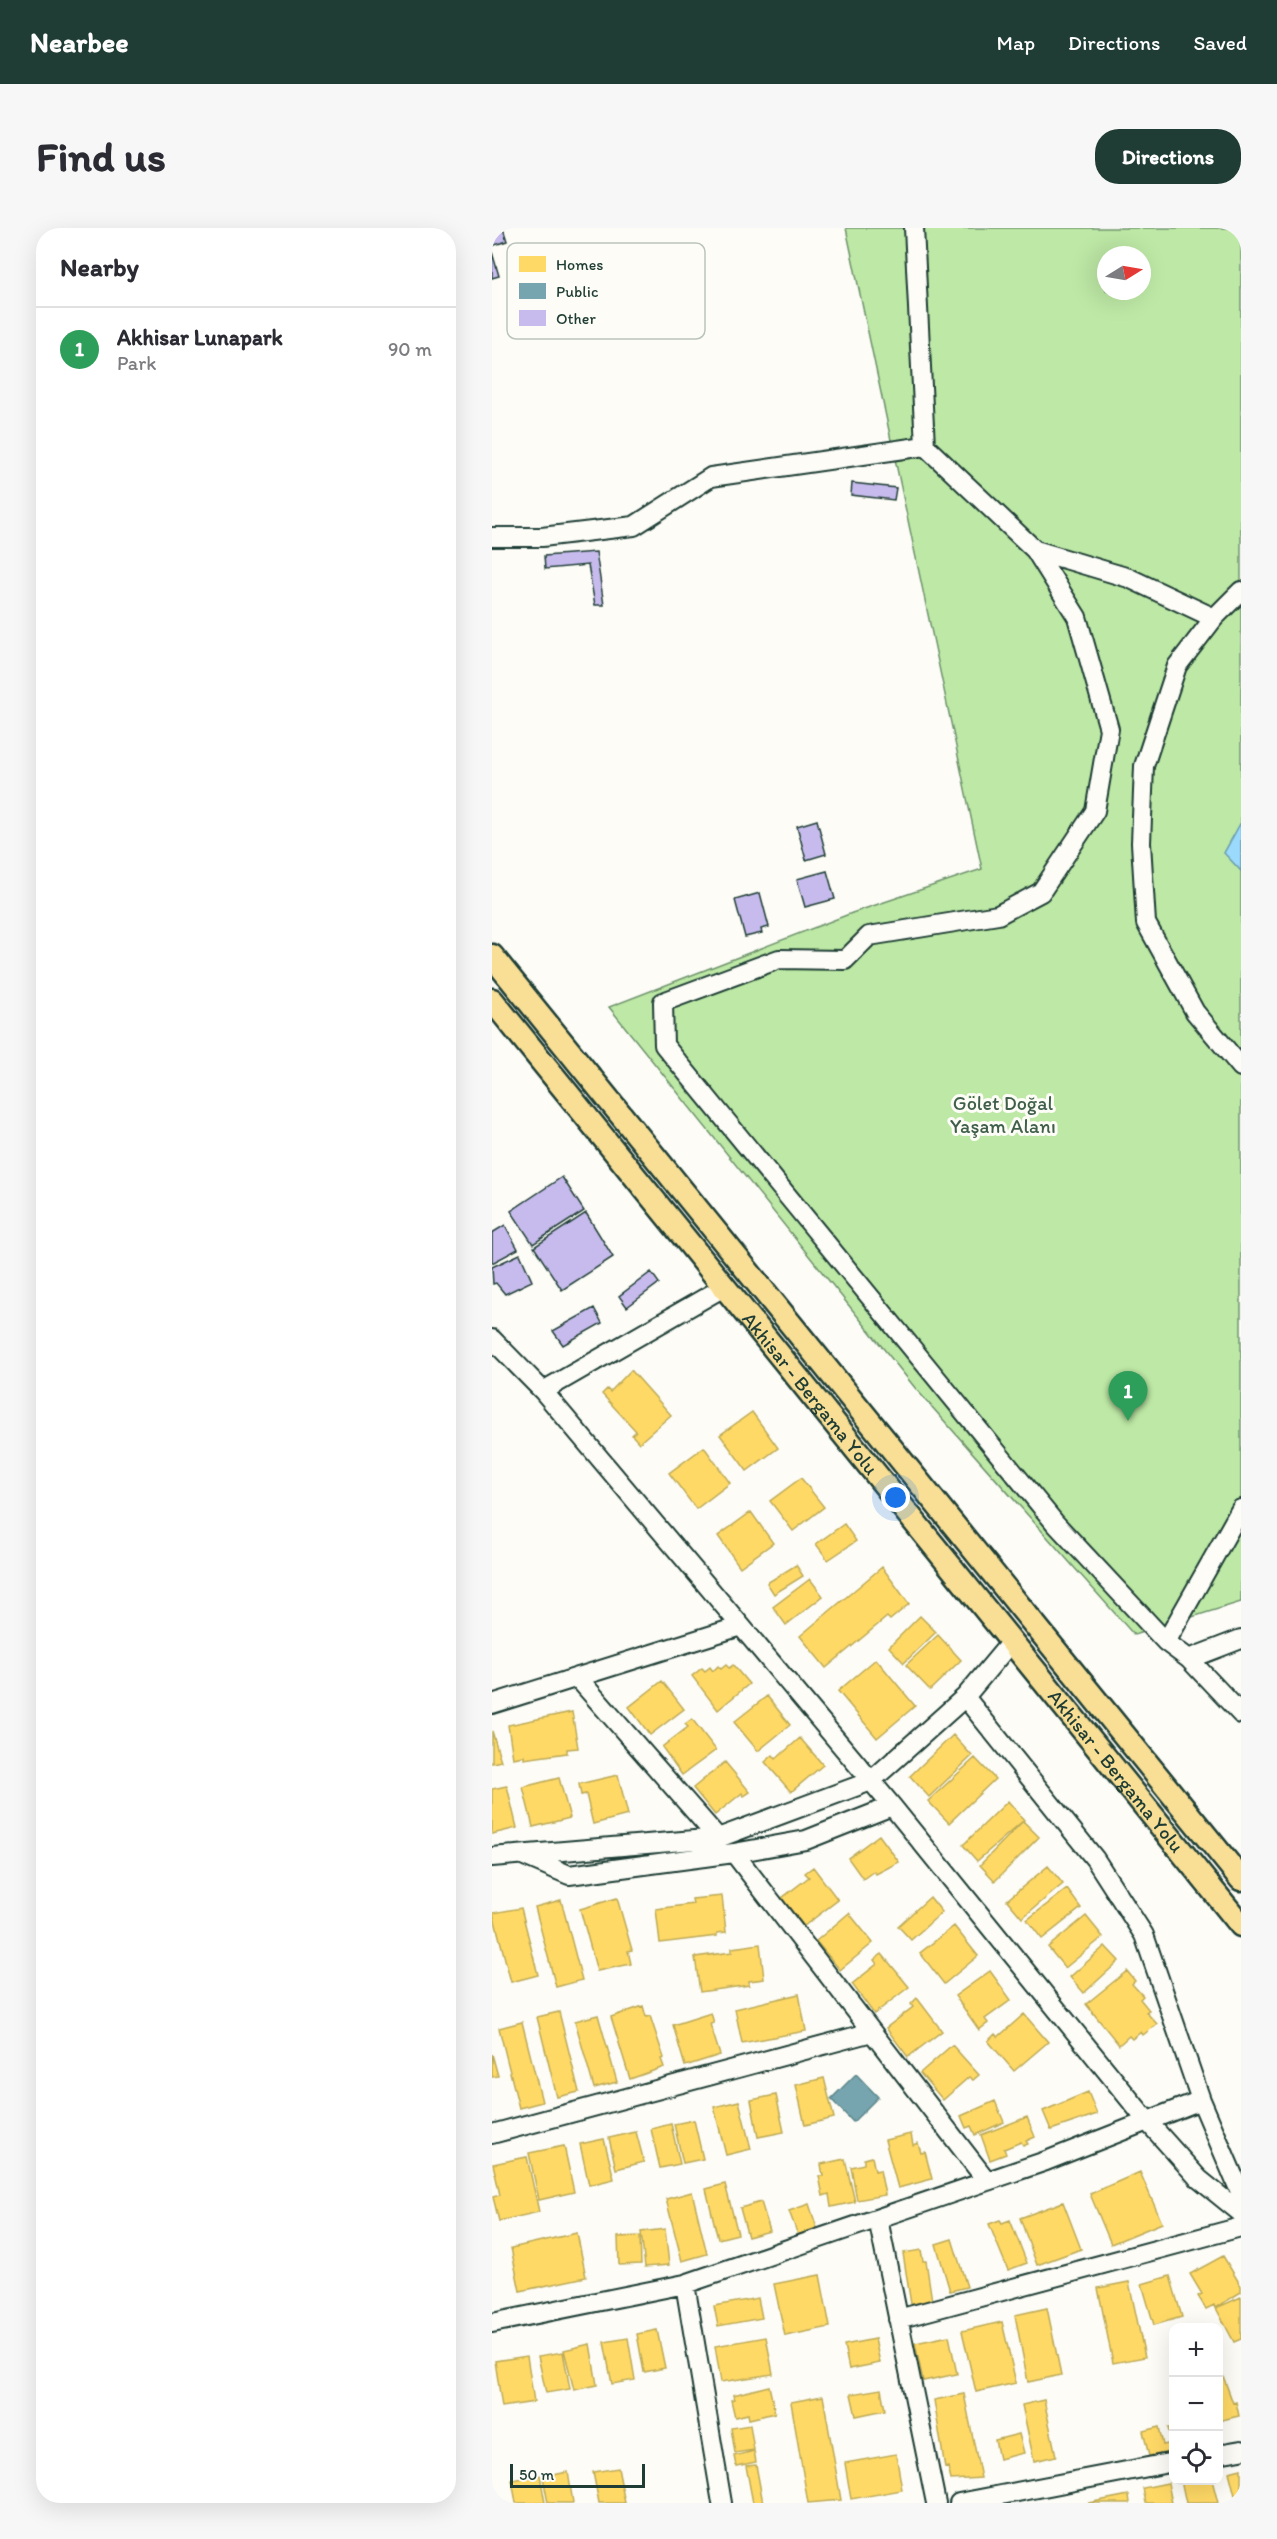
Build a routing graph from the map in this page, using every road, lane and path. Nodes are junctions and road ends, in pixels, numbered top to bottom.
1 (914, 228) edge
2 (925, 446) junction
3 (492, 537) edge
4 (1035, 550) junction
5 (1241, 591) edge
6 (1214, 618) junction
7 (492, 956) edge
8 (492, 999) edge
9 (1241, 1067) edge
10 (724, 1287) junction
11 (492, 1339) edge
12 (543, 1391) junction
13 (1241, 1509) edge
14 (741, 1626) junction
15 (1241, 1639) edge
16 (1011, 1642) junction
17 (1166, 1642) junction
18 (1189, 1659) junction
19 (577, 1677) junction
20 (965, 1697) junction
21 (492, 1704) edge
22 (1241, 1714) edge
23 (871, 1781) junction
24 (892, 1806) junction
25 (718, 1838) junction
26 (517, 1853) junction
27 (734, 1854) junction
28 (492, 1857) edge
29 (1241, 1879) edge
30 (1241, 1925) edge
31 (872, 2032) junction
32 (1201, 2100) junction
33 (1148, 2122) junction
34 (492, 2134) edge
35 (987, 2181) junction
36 (1241, 2194) edge
37 (1241, 2214) edge
38 (878, 2219) junction
39 (1241, 2227) edge
40 (686, 2284) junction
41 (898, 2319) junction
42 (492, 2323) edge
43 (1241, 2450) edge
44 (1223, 2453) edge
45 (1169, 2463) edge
46 (722, 2503) edge
47 (936, 2503) edge
48 (959, 2503) edge

1 - 2 street
2 - 3 street
2 - 4 street
4 - 6 street
4 - 17 street
5 - 6 street
6 - 9 street
7 - 29 main road, Akhisar - Bergama Yolu
8 - 10 main road, Akhisar - Bergama Yolu
10 - 12 street
10 - 16 main road, Akhisar - Bergama Yolu
11 - 12 street
12 - 14 street
13 - 17 street
14 - 19 street
14 - 23 street
15 - 18 street
16 - 20 street
16 - 30 main road, Akhisar - Bergama Yolu
17 - 18 street
18 - 22 street
19 - 21 street
19 - 25 street
20 - 23 street
20 - 32 street
23 - 24 street
23 - 25 street
24 - 27 street
24 - 33 street
25 - 26 street
26 - 27 street
26 - 28 street
27 - 31 street
31 - 34 street
31 - 35 street
32 - 33 street
32 - 36 street
33 - 35 street
33 - 37 street
35 - 38 street
38 - 40 street
38 - 41 street
39 - 41 street
40 - 42 street
40 - 46 street
41 - 47 street
43 - 44 street
45 - 48 street

